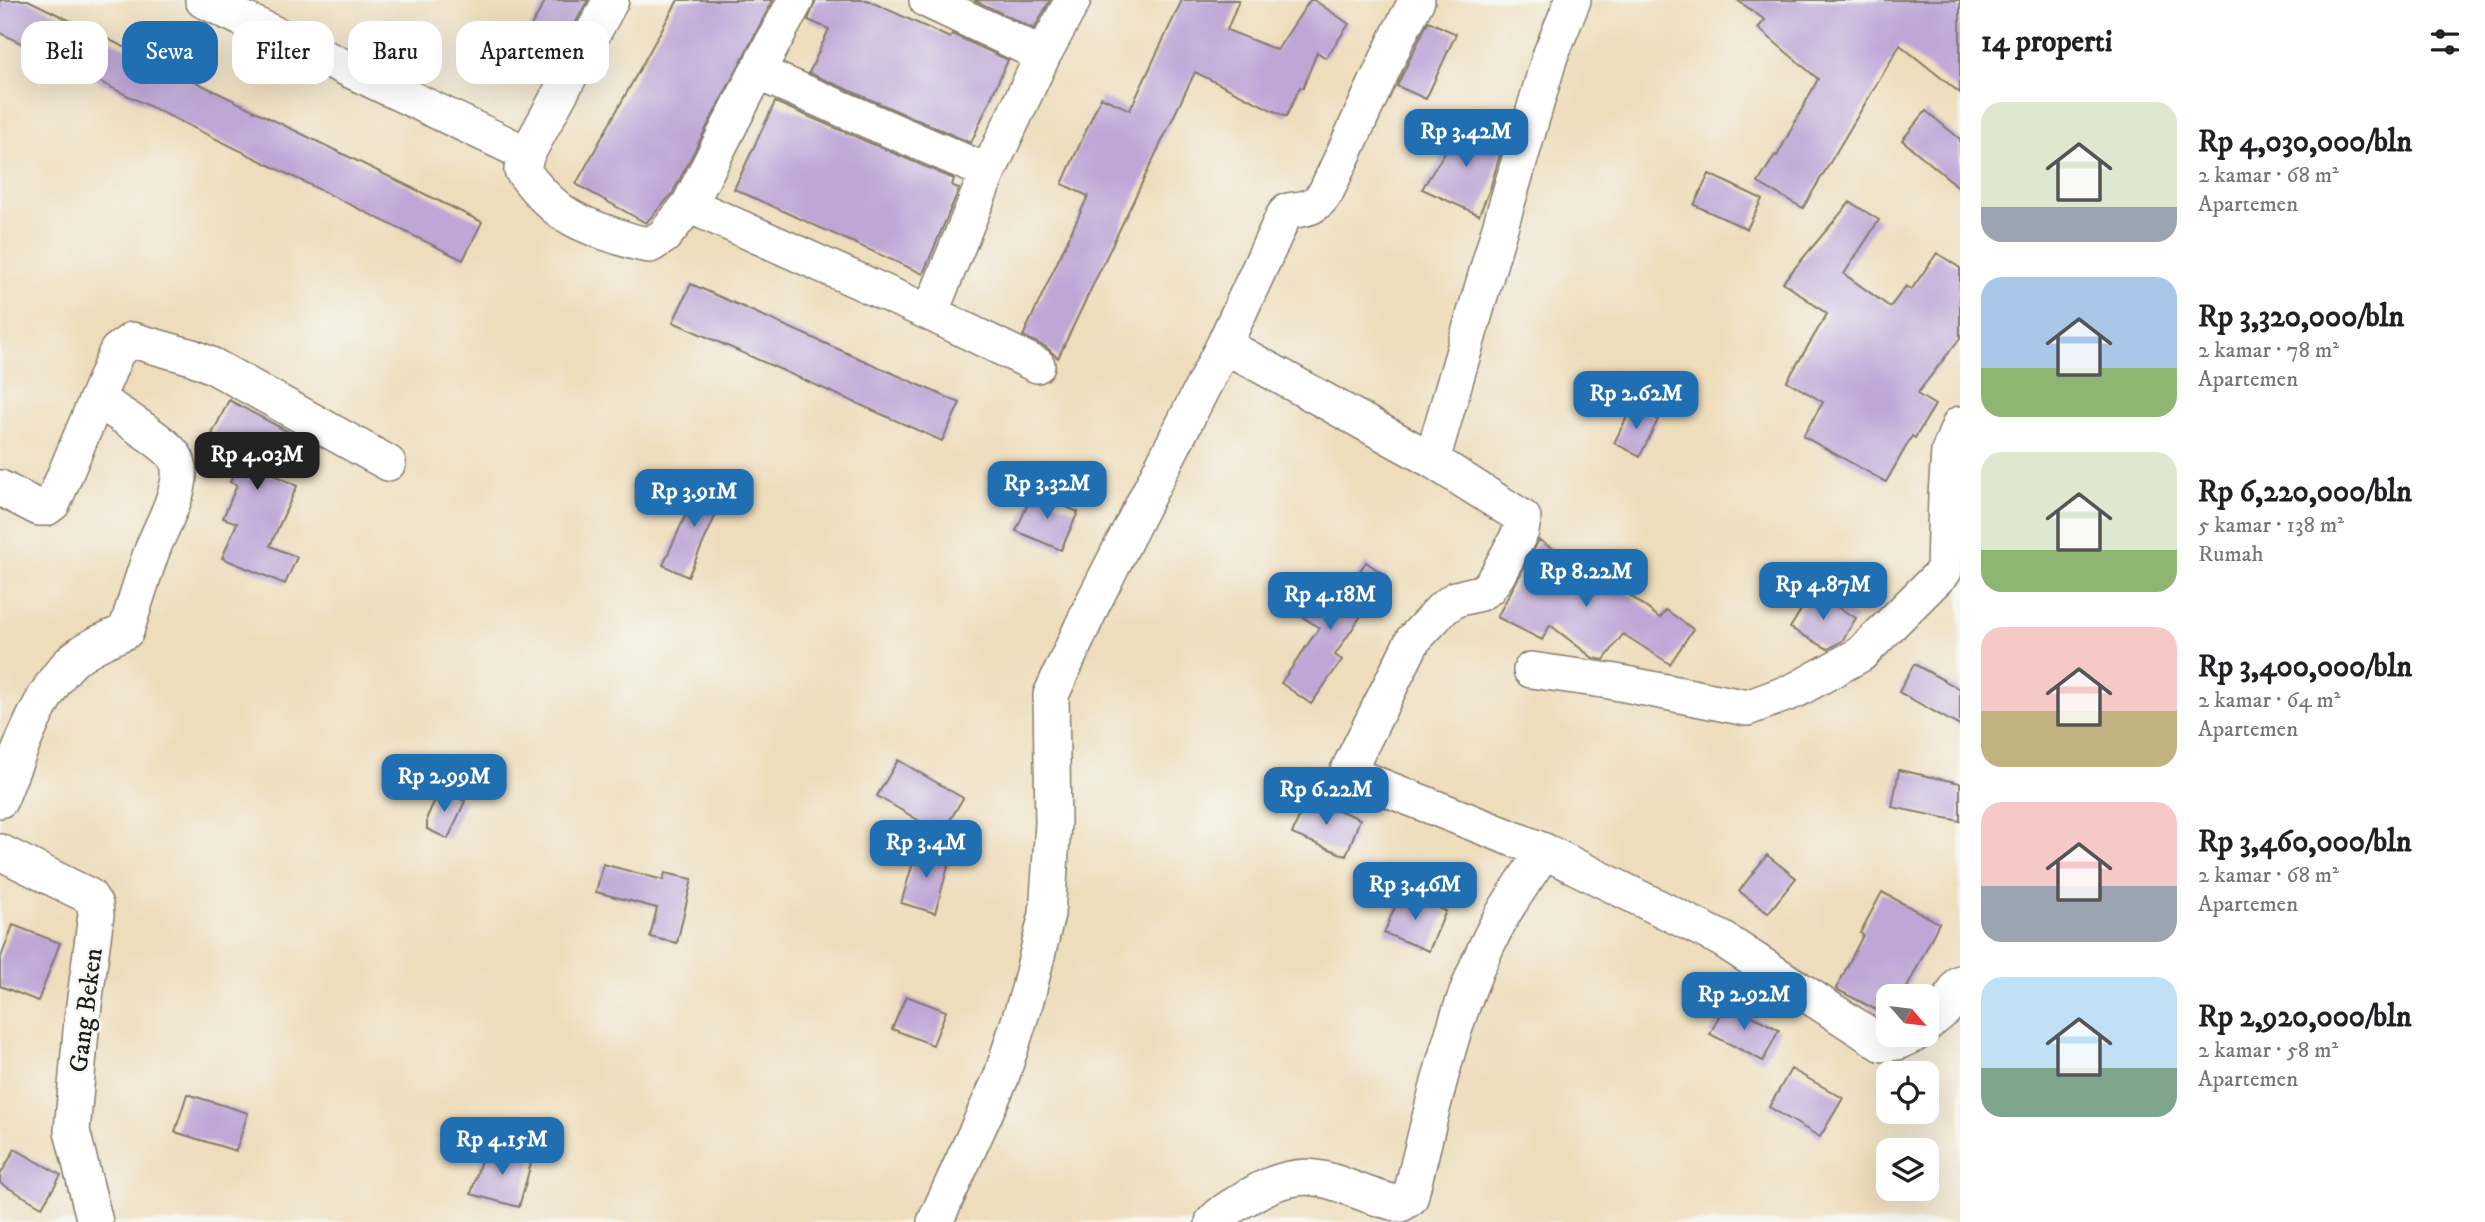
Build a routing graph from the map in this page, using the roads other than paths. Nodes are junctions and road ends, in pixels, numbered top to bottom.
1 (203, 0) edge
2 (611, 0) edge
3 (796, 0) edge
4 (927, 0) edge
5 (1073, 0) edge
6 (1417, 0) edge
7 (1573, 0) edge
8 (245, 9) edge
9 (1043, 55) junction
10 (757, 72) junction
11 (527, 154) junction
12 (988, 172) junction
13 (688, 205) junction
14 (930, 313) junction
15 (1224, 345) junction
16 (1037, 365) dead end
17 (97, 399) junction
18 (1960, 424) edge
19 (1432, 460) junction
20 (388, 463) dead end
21 (0, 488) edge
22 (1952, 576) edge
23 (1531, 670) dead end
24 (0, 800) edge
25 (1544, 851) junction
26 (0, 852) edge
27 (1960, 983) edge
28 (1939, 1014) edge
29 (1876, 1039) edge
30 (95, 1222) edge
31 (936, 1222) edge
32 (1213, 1222) edge

1 - 8 street
2 - 11 street
3 - 10 street
4 - 9 street
5 - 9 street
6 - 15 street
7 - 19 street
8 - 11 street
9 - 12 street
10 - 12 street
10 - 13 street
11 - 13 street
12 - 14 street
13 - 14 street
14 - 16 street
15 - 19 street
15 - 31 street
17 - 20 street
17 - 21 street
17 - 24 street
18 - 22 street
19 - 25 street
22 - 23 street
25 - 29 street
25 - 32 street
26 - 30 street, Gang Beken
27 - 28 street

